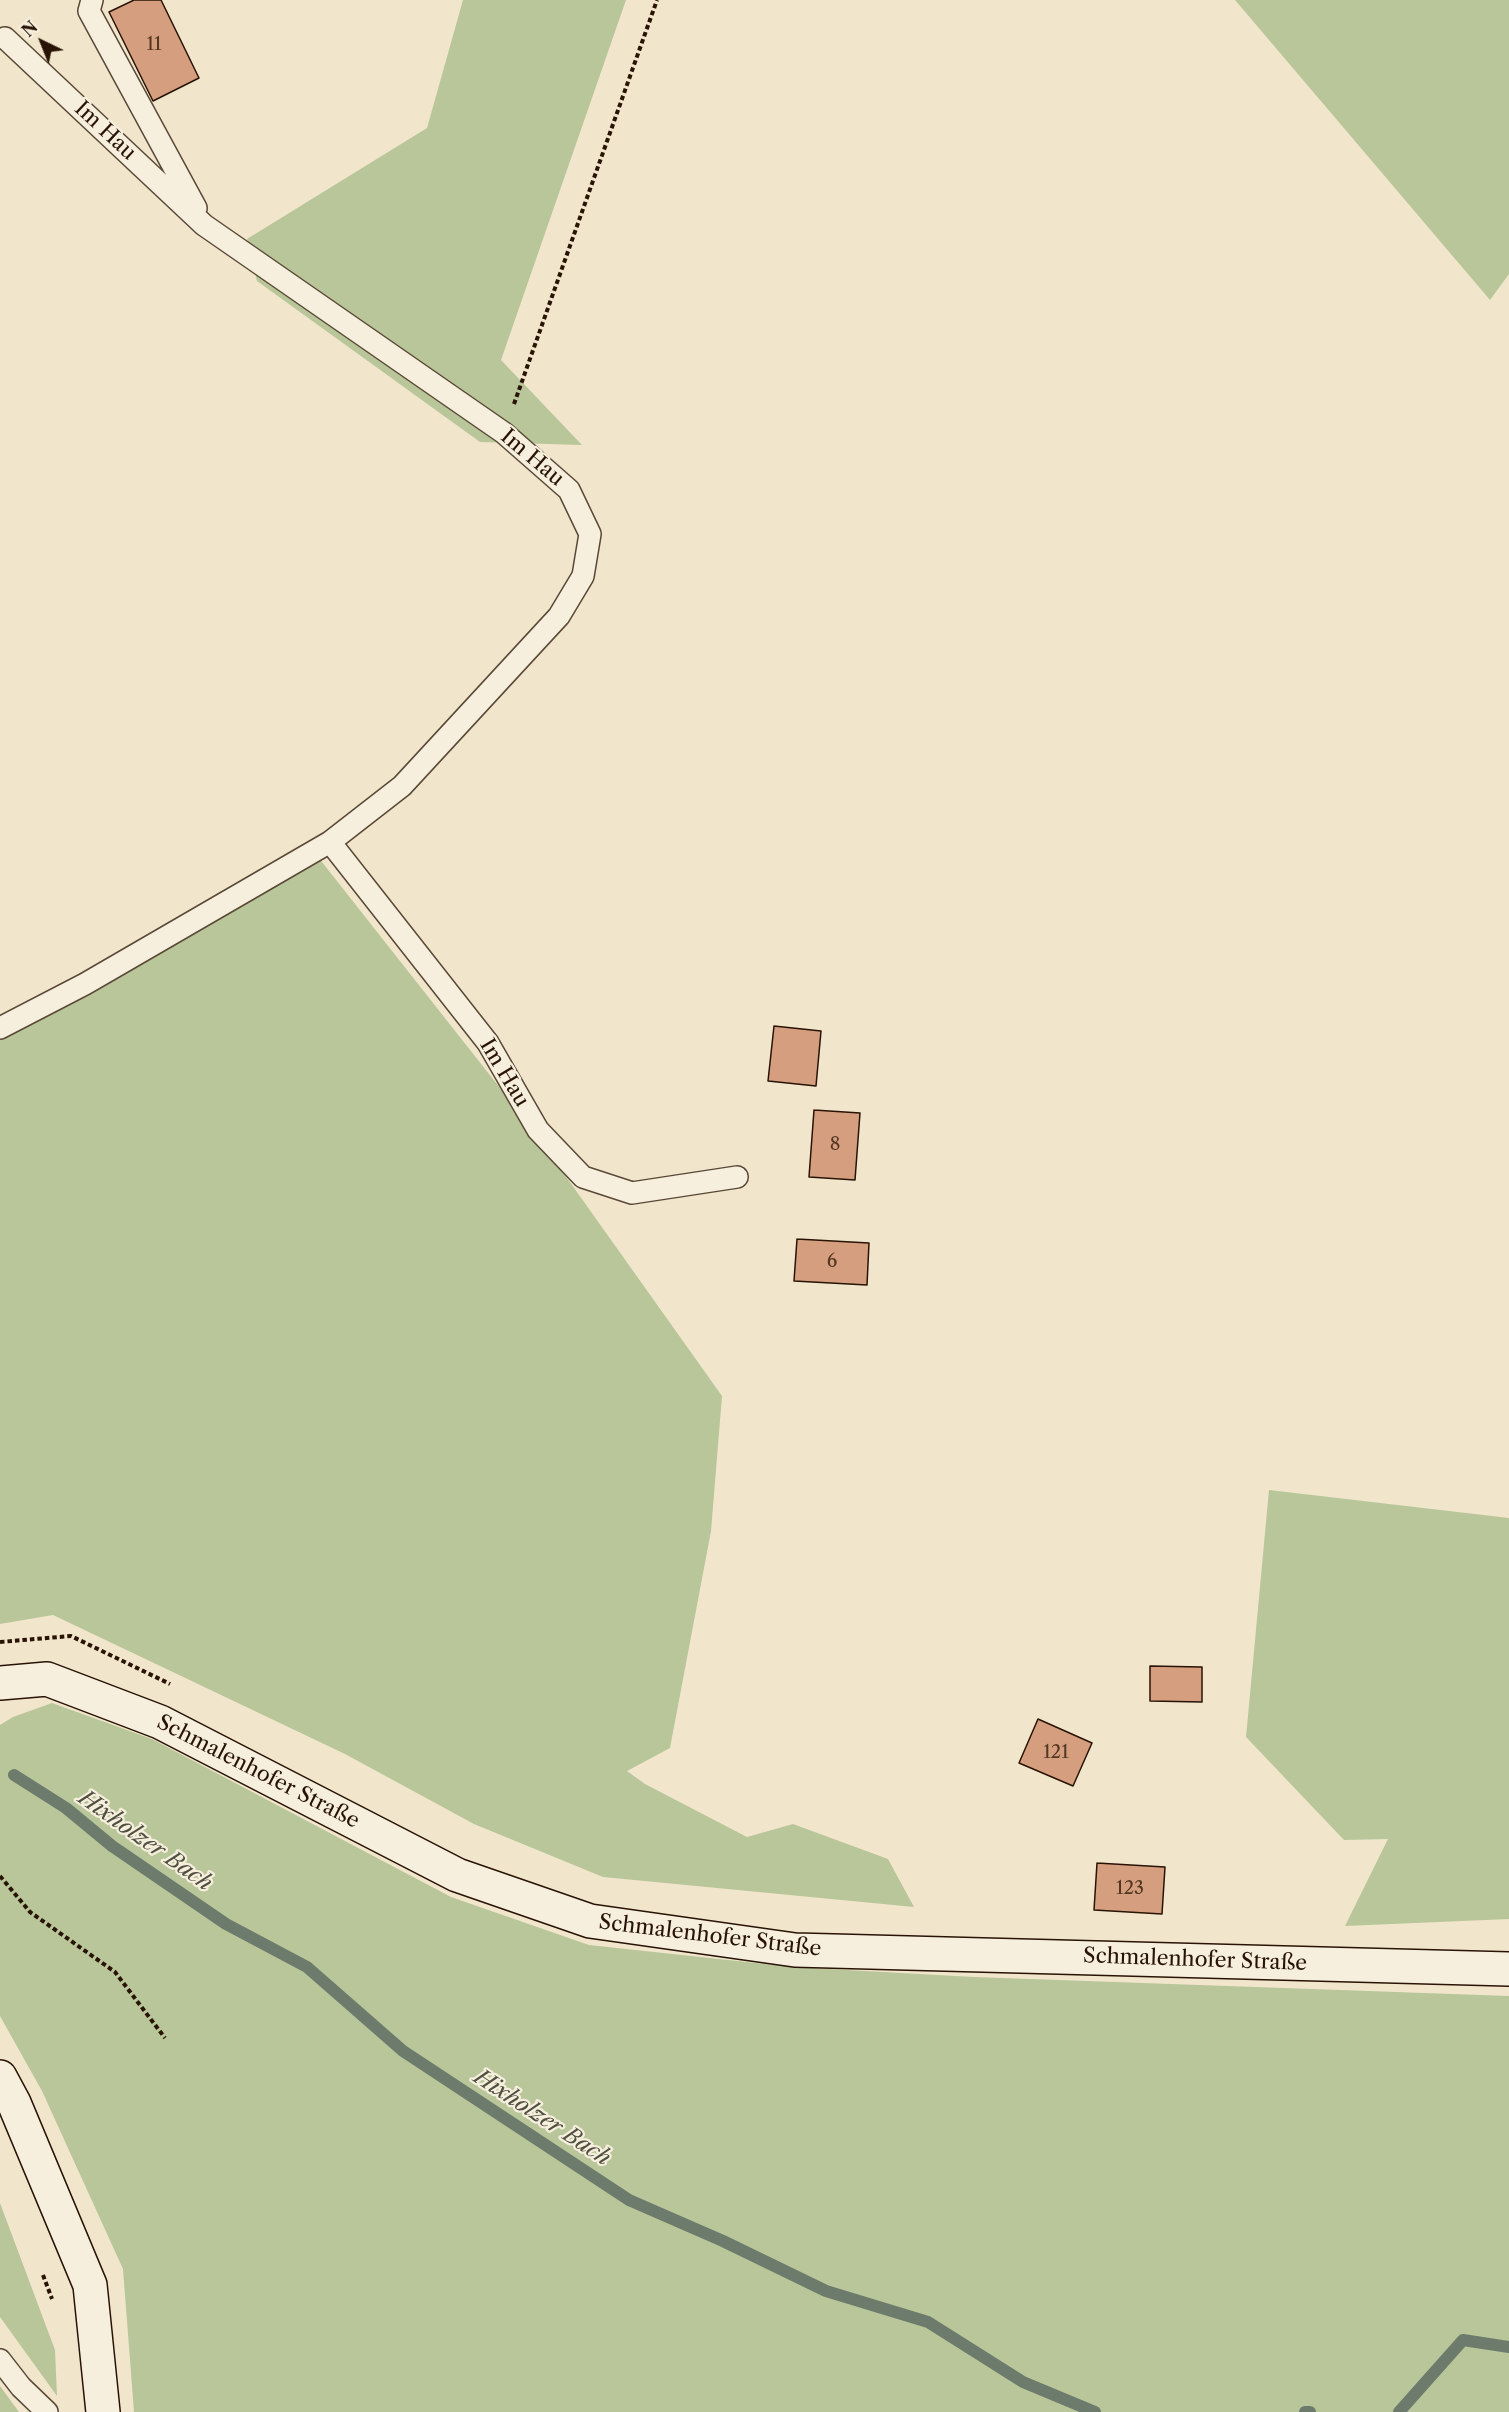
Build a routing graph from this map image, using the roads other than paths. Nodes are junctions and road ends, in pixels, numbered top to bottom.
1 (92, 0) edge
2 (5, 38) dead end
3 (204, 225) junction
4 (330, 842) junction
5 (0, 1028) edge
6 (737, 1177) dead end
7 (0, 1683) edge
8 (1509, 1968) edge
9 (0, 2077) edge
10 (0, 2360) edge
11 (47, 2412) edge
12 (103, 2412) edge

1 - 3 lane, Im Hau
2 - 3 lane, Im Hau
3 - 4 lane, Im Hau
4 - 5 lane, Im Hau
4 - 6 lane, Im Hau
7 - 8 main road, Schmalenhofer Straße
9 - 12 main road
10 - 11 lane

